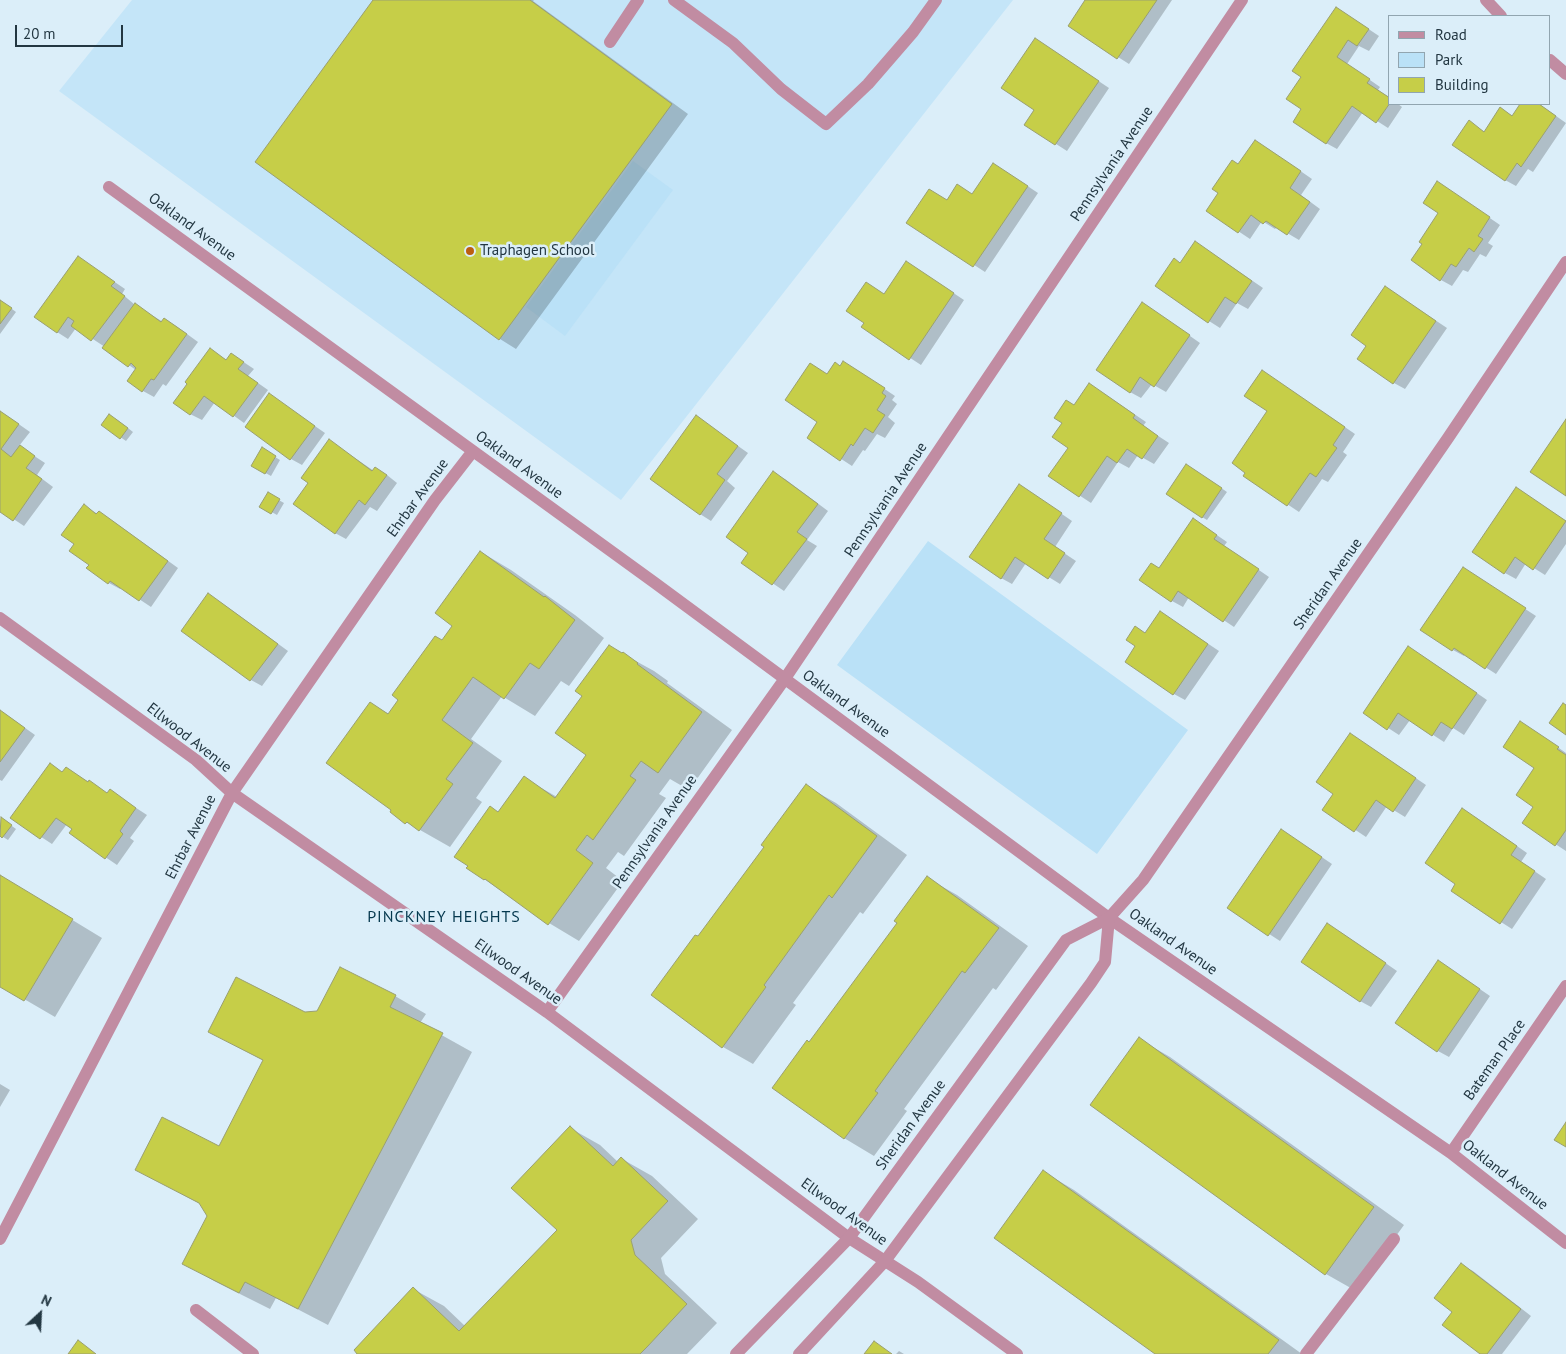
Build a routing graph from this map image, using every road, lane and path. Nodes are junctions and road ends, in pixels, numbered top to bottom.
1 (638, 0) edge
2 (674, 0) edge
3 (936, 0) edge
4 (1242, 0) edge
5 (1486, 0) edge
6 (1501, 15) edge
7 (610, 42) dead end
8 (1551, 61) edge
9 (1566, 74) edge
10 (110, 187) dead end
11 (1566, 262) edge
12 (473, 451) junction
13 (0, 618) edge
14 (784, 680) junction
15 (232, 793) junction
16 (1109, 918) junction
17 (1566, 986) edge
18 (547, 1012) junction
19 (1451, 1153) junction
20 (849, 1238) junction
21 (0, 1239) edge
22 (1394, 1239) dead end
23 (1566, 1243) edge
24 (885, 1261) junction
25 (196, 1310) dead end
26 (253, 1354) edge
27 (736, 1354) edge
28 (799, 1354) edge
29 (1017, 1354) edge
30 (1306, 1354) edge

1 - 7 street
2 - 3 street
4 - 14 street, Pennsylvania Avenue
5 - 6 street
8 - 9 street
10 - 12 street, Oakland Avenue
11 - 16 street, Sheridan Avenue
12 - 14 street, Oakland Avenue
12 - 15 street, Ehrbar Avenue
13 - 15 street, Ellwood Avenue
14 - 16 street, Oakland Avenue
14 - 18 street, Pennsylvania Avenue
15 - 18 street, Ellwood Avenue
15 - 21 street, Ehrbar Avenue
16 - 19 street, Oakland Avenue
16 - 20 street, Sheridan Avenue
16 - 24 street
17 - 19 street, Bateman Place
18 - 20 street, Ellwood Avenue
19 - 23 street, Oakland Avenue
20 - 24 street, Ellwood Avenue
20 - 27 street, Sheridan Avenue
22 - 30 street
24 - 28 street
24 - 29 street, Ellwood Avenue
25 - 26 street

